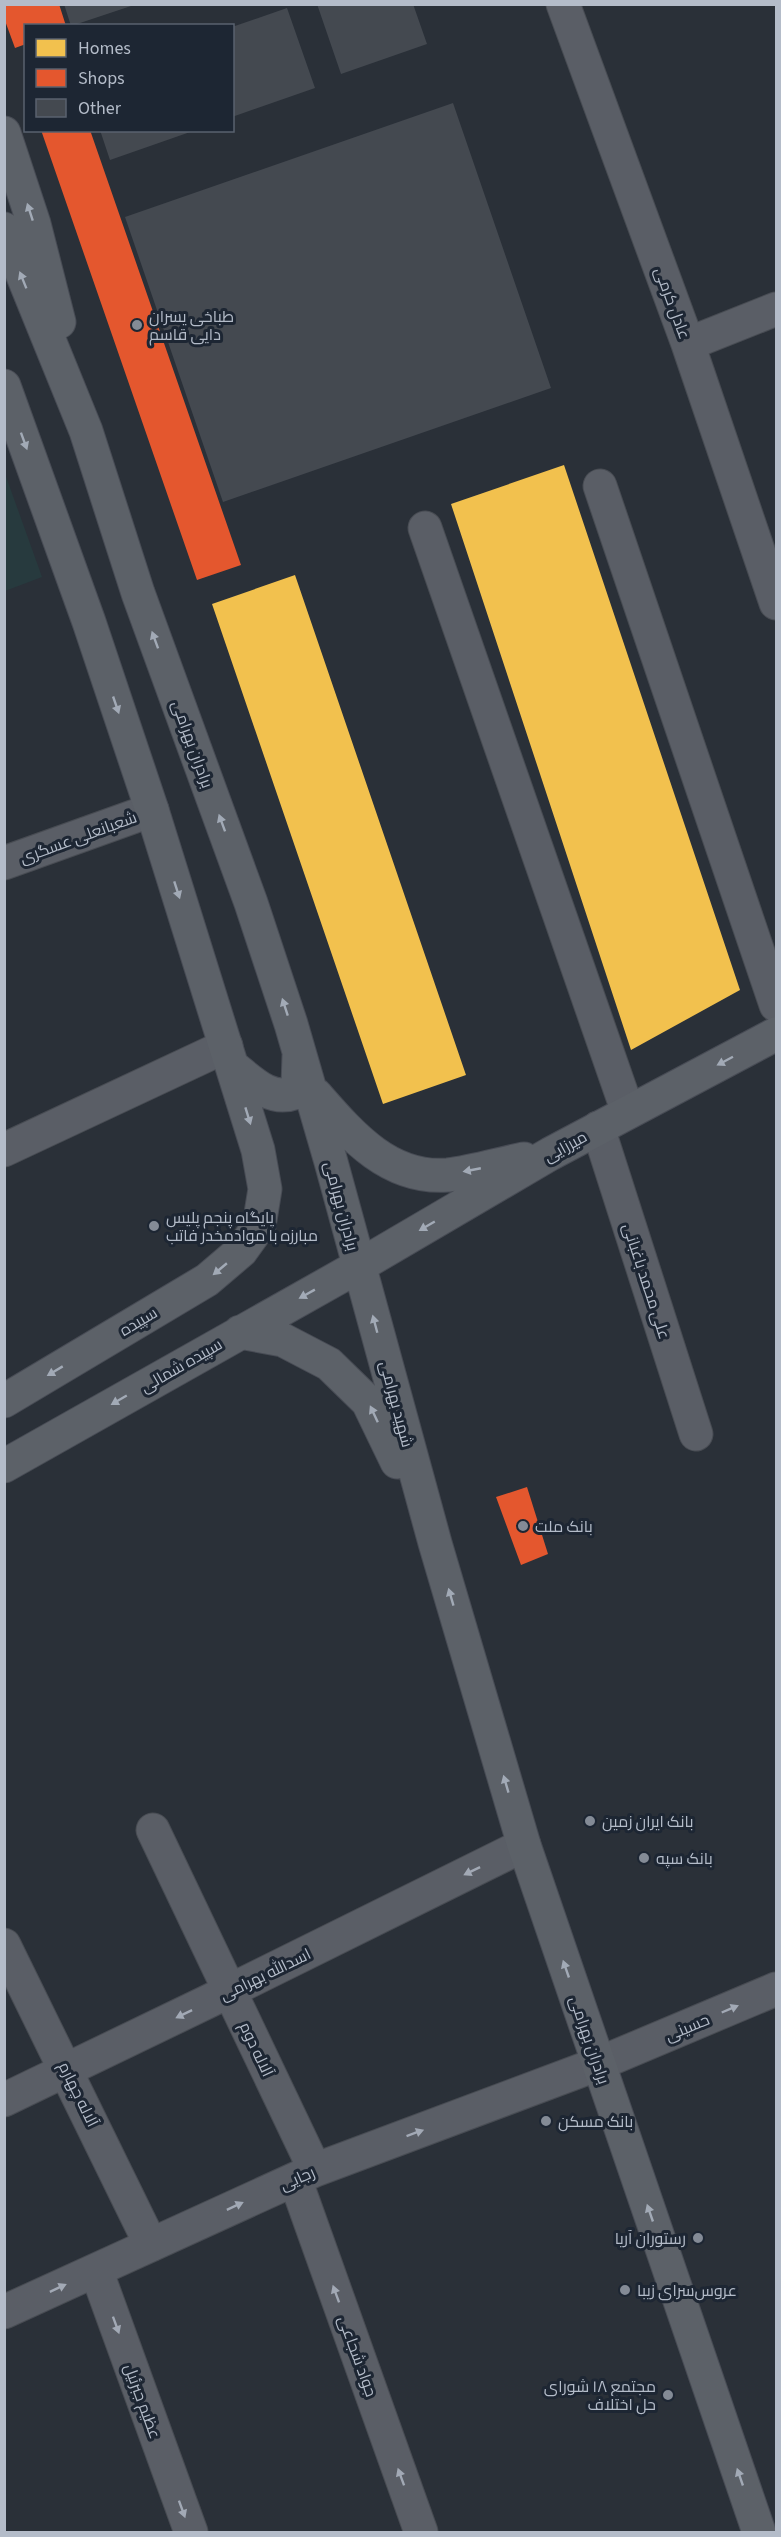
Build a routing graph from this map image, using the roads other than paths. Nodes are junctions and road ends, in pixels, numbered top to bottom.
1 (563, 4) edge
2 (4, 133) edge
3 (4, 229) edge
4 (777, 309) edge
5 (688, 344) junction
6 (4, 386) edge
7 (86, 431) junction
8 (600, 486) dead end
9 (425, 528) dead end
10 (777, 603) edge
11 (152, 810) junction
12 (4, 863) edge
13 (777, 1005) edge
14 (777, 1034) edge
15 (299, 1055) junction
16 (229, 1056) junction
17 (309, 1086) junction
18 (628, 1112) junction
19 (598, 1128) junction
20 (4, 1150) edge
21 (550, 1154) junction
22 (358, 1266) junction
23 (240, 1332) junction
24 (4, 1401) edge
25 (696, 1434) dead end
26 (4, 1466) edge
27 (435, 1543) junction
28 (153, 1830) dead end
29 (524, 1845) junction
30 (4, 1945) edge
31 (777, 1989) edge
32 (230, 1991) junction
33 (598, 2064) junction
34 (67, 2070) junction
35 (4, 2100) edge
36 (305, 2174) junction
37 (151, 2245) junction
38 (96, 2270) junction
39 (4, 2312) edge
40 (191, 2532) edge
41 (421, 2532) edge
42 (759, 2532) edge

1 - 5 street, عادل کرمی
7 -> 2 main road
7 -> 3 main road, برادران بهرامی
4 - 5 street
5 - 10 street, عادل کرمی
6 -> 11 main road
15 -> 7 main road, برادران بهرامی
8 - 13 street
9 - 18 street
11 - 12 street, شعبانعلی عسگری
11 -> 16 main road
14 -> 18 main road, میرزایی
15 - 16 main road
15 - 17 main road, برادران بهرامی
16 - 20 street
16 -> 24 main road, سپیده
21 -> 17 main road
17 - 22 main road, برادران بهرامی
18 - 19 main road, میرزایی
19 - 21 main road, میرزایی
19 - 25 street, علی محمد باغبانی
21 -> 22 main road, میرزایی
22 -> 23 main road, سپیده شمالی
27 -> 22 main road, شهید بهرامی
23 -> 26 main road, سپیده شمالی
27 -> 23 main road
29 -> 27 main road, برادران بهرامی
28 - 32 street, آلاله دوم
29 -> 32 street, اسدالله بهرامی
33 -> 29 main road, برادران بهرامی
30 - 34 street, آلاله چهارم
33 -> 31 street, حسینی
32 -> 34 street, اسدالله بهرامی
32 - 36 street, آلاله دوم
36 -> 33 street, رجایی
42 -> 33 main road, برادران بهرامی
34 - 35 street, اسدالله بهرامی
34 - 37 street, آلاله چهارم
37 -> 36 street, رجایی
41 -> 36 street, جواد شجاعی
37 - 38 street, رجایی
39 -> 38 street, رجایی
38 -> 40 street, عظیم جبرئیل

